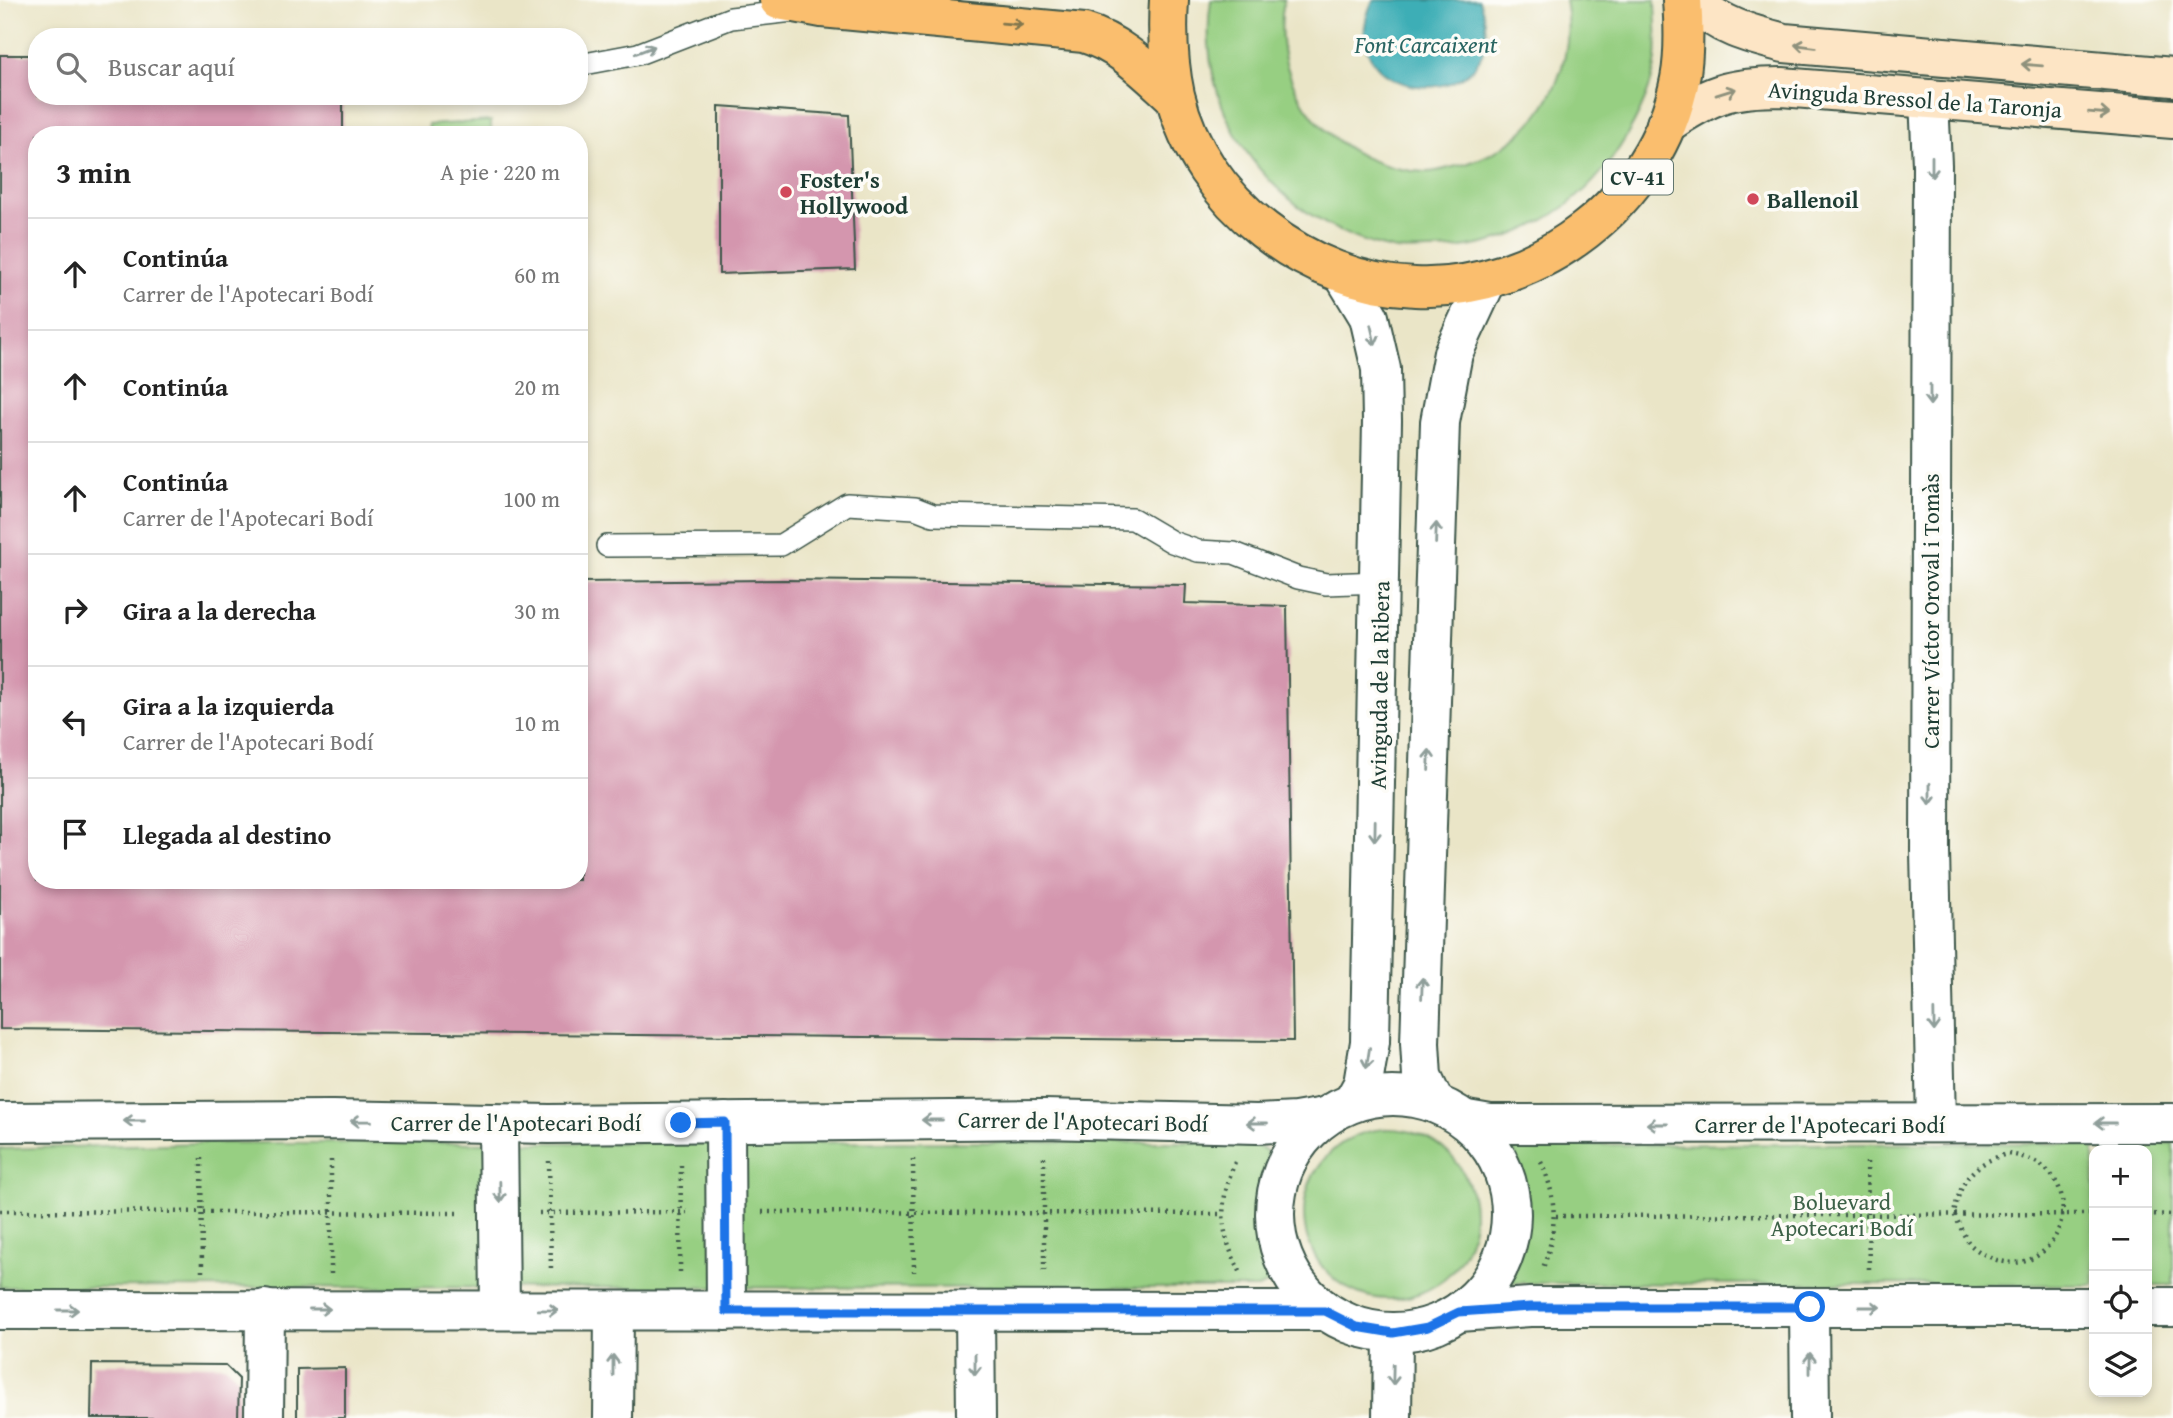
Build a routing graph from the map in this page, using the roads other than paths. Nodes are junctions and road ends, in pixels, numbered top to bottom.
1 (779, 0) edge
2 (1169, 0) edge
3 (1682, 0) edge
4 (1692, 0) edge
5 (822, 8) junction
6 (588, 63) edge
7 (2173, 77) edge
8 (1175, 97) junction
9 (1929, 99) junction
10 (2173, 119) edge
11 (1666, 124) junction
12 (1343, 274) junction
13 (1487, 280) junction
14 (607, 546) dead end
15 (1381, 582) junction
16 (1434, 1102) junction
17 (1339, 1109) junction
18 (1467, 1120) junction
19 (0, 1122) edge
20 (725, 1122) junction
21 (1936, 1123) junction
22 (2173, 1123) edge
23 (498, 1124) junction
24 (1810, 1307) junction
25 (2089, 1307) edge
26 (2152, 1307) edge
27 (2173, 1307) edge
28 (265, 1309) junction
29 (500, 1309) junction
30 (0, 1310) edge
31 (614, 1311) junction
32 (726, 1311) junction
33 (1325, 1311) junction
34 (975, 1312) junction
35 (1459, 1312) junction
36 (1393, 1333) junction
37 (264, 1418) edge
38 (613, 1418) edge
39 (975, 1418) edge
40 (1392, 1418) edge
41 (1810, 1418) edge

1 - 5 main road
2 - 8 main road, CV-41
3 - 11 main road, CV-41
7 -> 4 street, Avinguda Bressol de la Taronja
6 -> 5 lane
5 -> 8 main road
8 - 12 main road, CV-41
9 -> 10 street, Avinguda Bressol de la Taronja
11 -> 9 street, Avinguda Bressol de la Taronja
9 -> 21 street, Carrer Víctor Oroval i Tomàs
11 - 13 main road, CV-41
12 - 13 main road, CV-41
12 -> 15 street, Avinguda de la Ribera
16 -> 13 street
14 - 15 lane
15 -> 17 street, Avinguda de la Ribera
16 - 17 street
16 - 18 street
17 -> 20 street, Carrer de l'Apotecari Bodí
17 - 33 street
21 -> 18 street, Carrer de l'Apotecari Bodí
18 - 35 street
23 -> 19 street, Carrer de l'Apotecari Bodí
20 - 23 street, Carrer de l'Apotecari Bodí
20 - 32 street
22 -> 21 street, Carrer de l'Apotecari Bodí
23 -> 29 street
24 -> 25 street
24 - 35 street
41 -> 24 street
26 - 27 street
28 -> 29 street
30 -> 28 street
28 - 37 street
29 -> 31 street
31 - 32 street
38 -> 31 street
32 - 34 street
33 - 34 street
33 - 36 street
34 -> 39 street
35 - 36 street
36 -> 40 street

